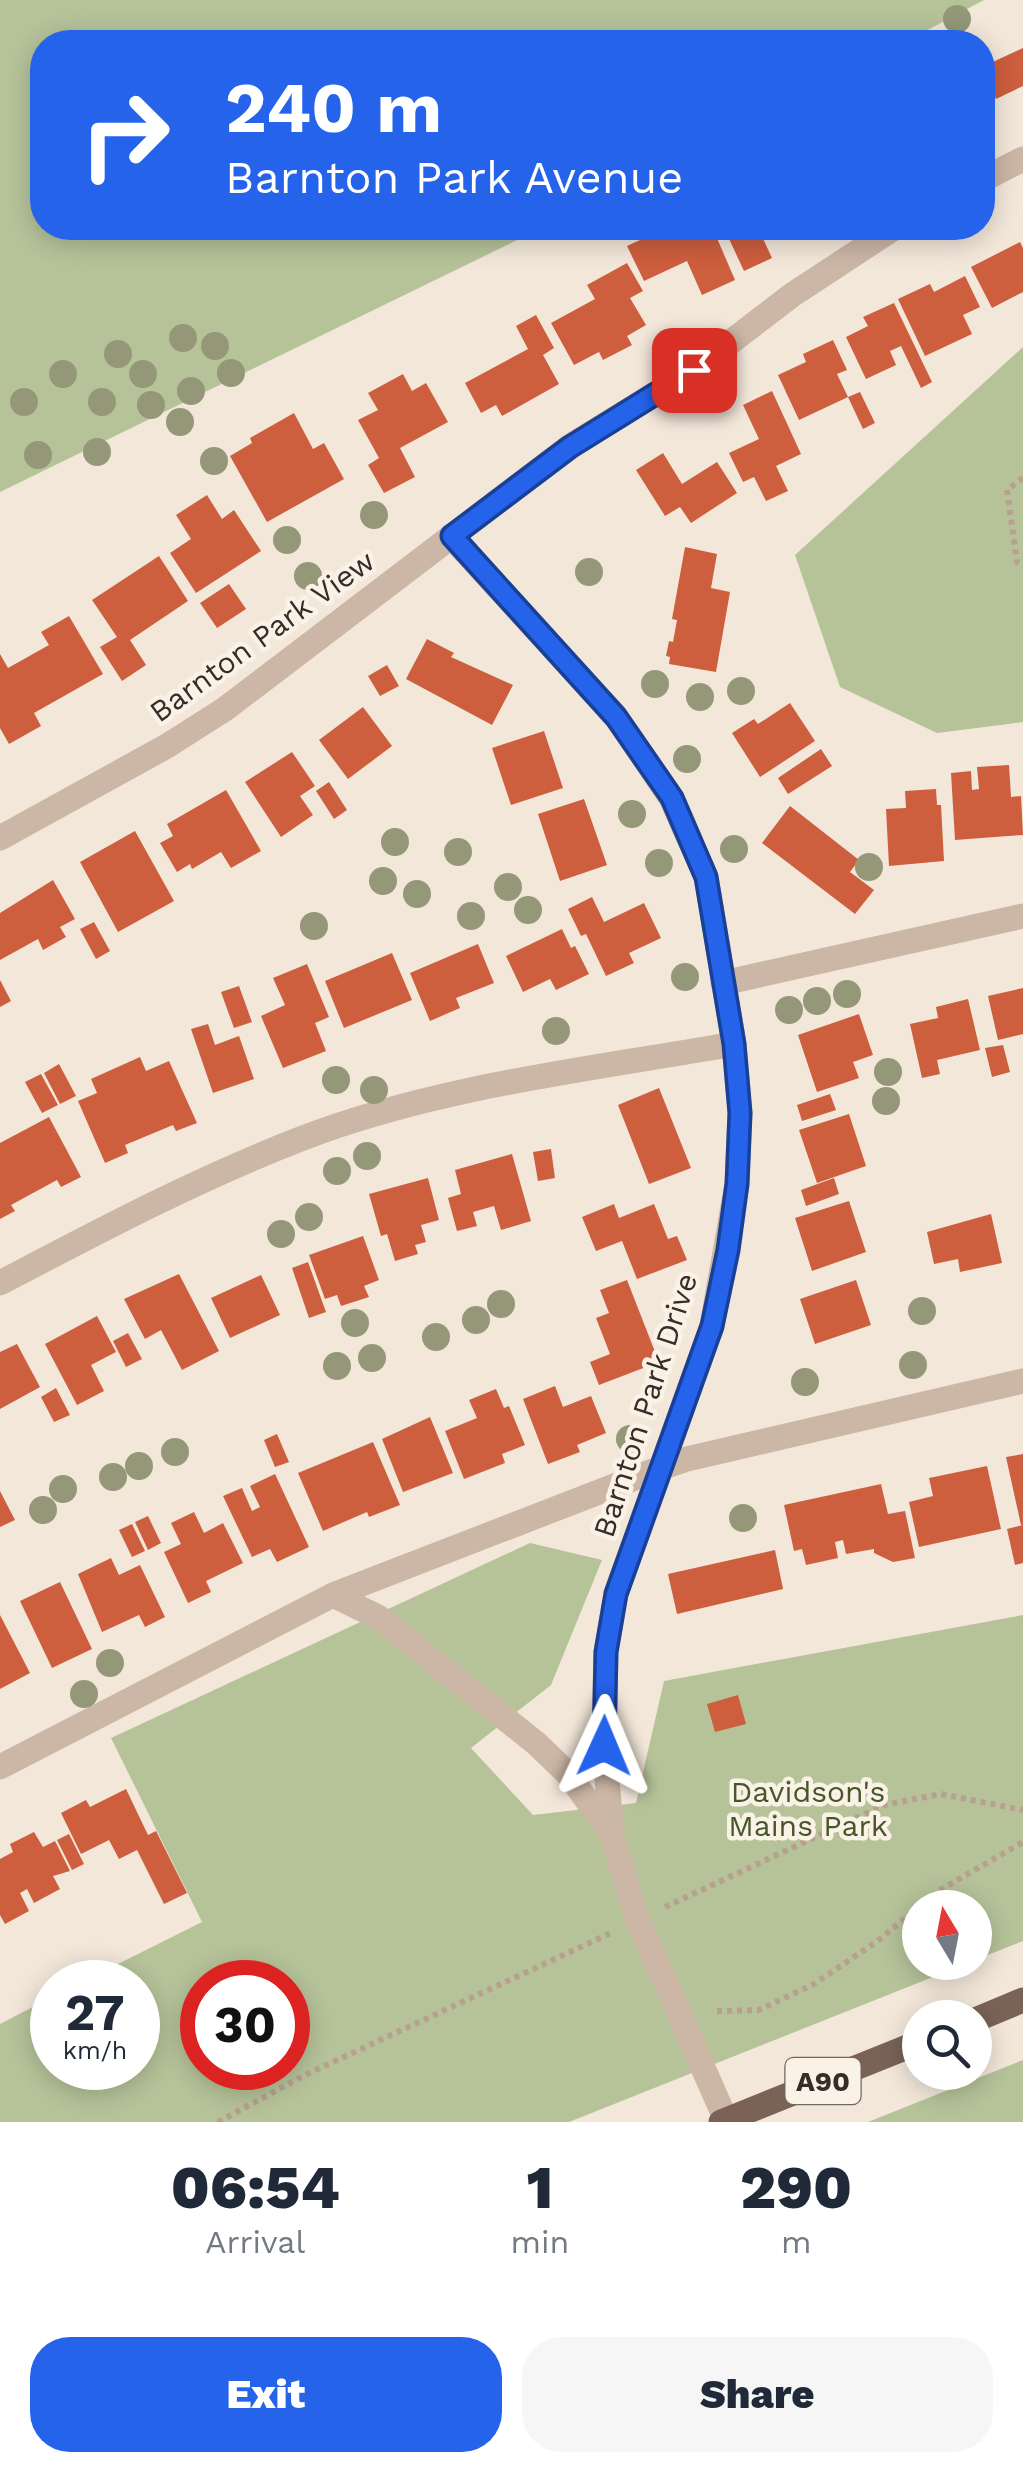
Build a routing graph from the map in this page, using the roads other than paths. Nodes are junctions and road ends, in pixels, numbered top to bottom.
1 (1023, 159) edge
2 (995, 173) edge
3 (875, 240) edge
4 (452, 536) junction
5 (0, 838) edge
6 (1023, 916) edge
7 (723, 983) junction
8 (734, 1044) junction
9 (0, 1282) edge
10 (1023, 1381) edge
11 (661, 1468) junction
12 (333, 1596) junction
13 (0, 1767) edge
14 (612, 1836) junction
15 (1023, 2000) edge
16 (992, 2013) edge
17 (902, 2049) edge
18 (723, 2121) edge

1 - 2 street
3 - 4 street, Barnton Park View
4 - 5 street, Barnton Park View
4 - 7 street, Barnton Park Drive
6 - 7 street
7 - 8 street, Barnton Park Drive
8 - 9 street
8 - 11 street, Barnton Park Drive
10 - 11 street
11 - 12 street
11 - 14 street, Barnton Park Drive
12 - 13 street
12 - 14 street
14 - 18 street, Barnton Park Drive
15 - 16 main road
17 - 18 main road, A90

